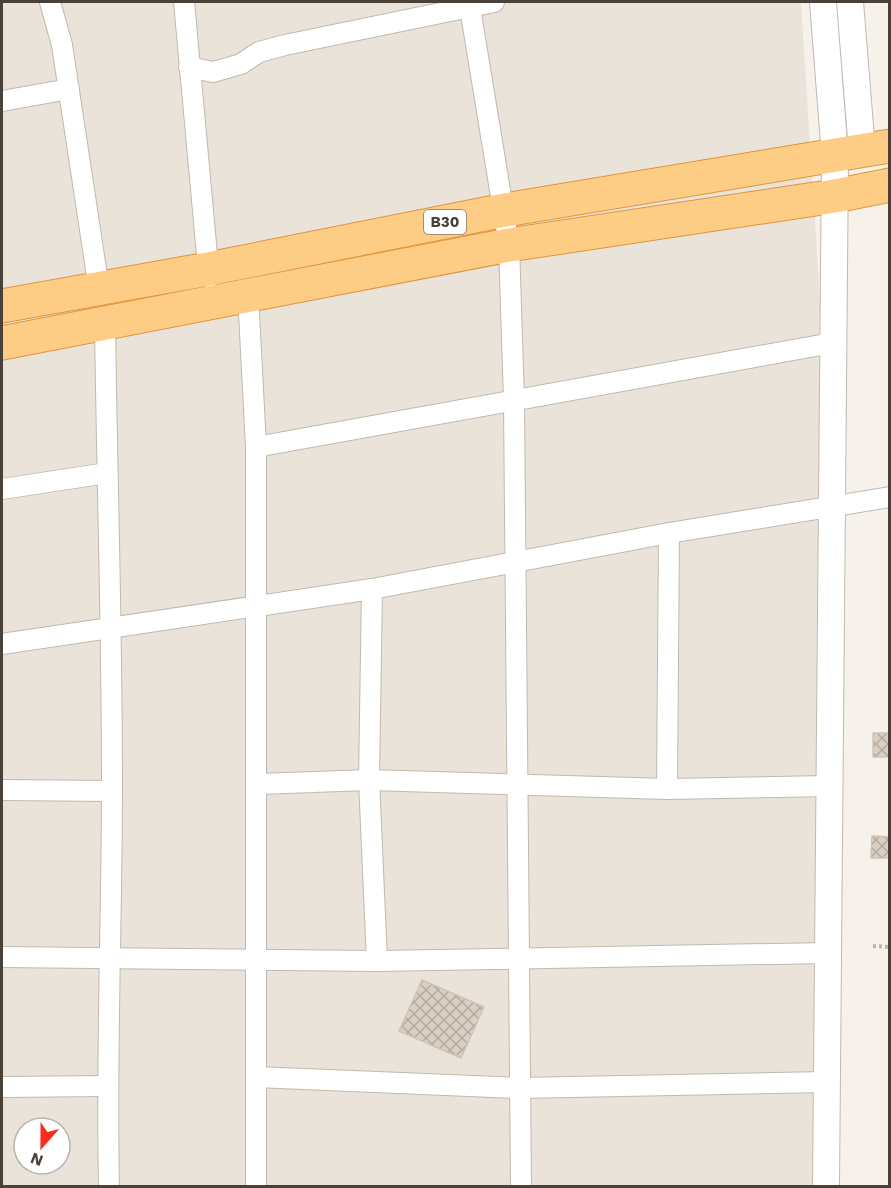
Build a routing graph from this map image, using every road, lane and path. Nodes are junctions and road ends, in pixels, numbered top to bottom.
1 (50, 2) edge
2 (184, 2) edge
3 (494, 2) edge
4 (823, 2) edge
5 (850, 2) edge
6 (469, 4) edge
7 (189, 67) junction
8 (69, 89) junction
9 (2, 101) edge
10 (862, 151) edge
11 (890, 185) edge
12 (835, 196) junction
13 (504, 210) junction
14 (509, 244) junction
15 (211, 285) junction
16 (99, 289) junction
17 (248, 294) junction
18 (2, 306) edge
19 (105, 322) junction
20 (2, 342) edge
21 (832, 343) junction
22 (514, 400) junction
23 (256, 447) junction
24 (107, 472) junction
25 (2, 489) edge
26 (890, 497) edge
27 (831, 505) junction
28 (669, 533) junction
29 (515, 564) junction
30 (372, 589) junction
31 (256, 605) junction
32 (112, 626) junction
33 (2, 644) edge
34 (369, 780) junction
35 (258, 784) junction
36 (516, 784) junction
37 (829, 786) junction
38 (667, 789) junction
39 (2, 790) edge
40 (112, 791) junction
41 (873, 946) dead end
42 (890, 947) edge
43 (827, 953) junction
44 (2, 957) edge
45 (517, 958) junction
46 (112, 959) junction
47 (256, 961) junction
48 (377, 961) junction
49 (256, 1077) junction
50 (826, 1082) junction
51 (107, 1086) junction
52 (2, 1087) edge
53 (519, 1088) junction
54 (109, 1186) edge
55 (255, 1186) edge
56 (521, 1186) edge
57 (826, 1186) edge

1 - 8 street
2 - 7 street
3 - 6 street
4 - 10 street
5 - 10 street
6 - 7 street
6 - 13 street
7 - 15 street
8 - 9 street
8 - 16 street
10 - 12 street
10 - 13 highway, B30
11 - 12 highway, B30
12 - 14 highway, B30
12 - 21 street
13 - 14 street
13 - 15 highway, B30
14 - 17 highway, B30
14 - 22 street
15 - 16 highway, B30
15 - 17 highway, B30
15 - 19 highway, B30
16 - 18 highway, B30
17 - 23 street
19 - 20 highway, B30
19 - 24 street
21 - 22 street
21 - 27 street
22 - 23 street
22 - 29 street
23 - 31 street
24 - 25 street
24 - 32 street
26 - 27 street
27 - 28 street
27 - 37 street
28 - 29 street
28 - 38 street
29 - 30 street
29 - 36 street
30 - 31 street
30 - 34 street
31 - 32 street
31 - 35 street
32 - 33 street
32 - 40 street
34 - 35 street
34 - 36 street
34 - 48 street
35 - 47 street
36 - 38 street
36 - 45 street
37 - 38 street
37 - 43 street
39 - 40 street
40 - 46 street
41 - 42 path
43 - 45 street
43 - 50 street
44 - 46 street
45 - 48 street
45 - 53 street
46 - 47 street
46 - 51 street
47 - 48 street
47 - 49 street
49 - 53 street
49 - 55 street
50 - 53 street
50 - 57 street
51 - 52 street
51 - 54 street
53 - 56 street

